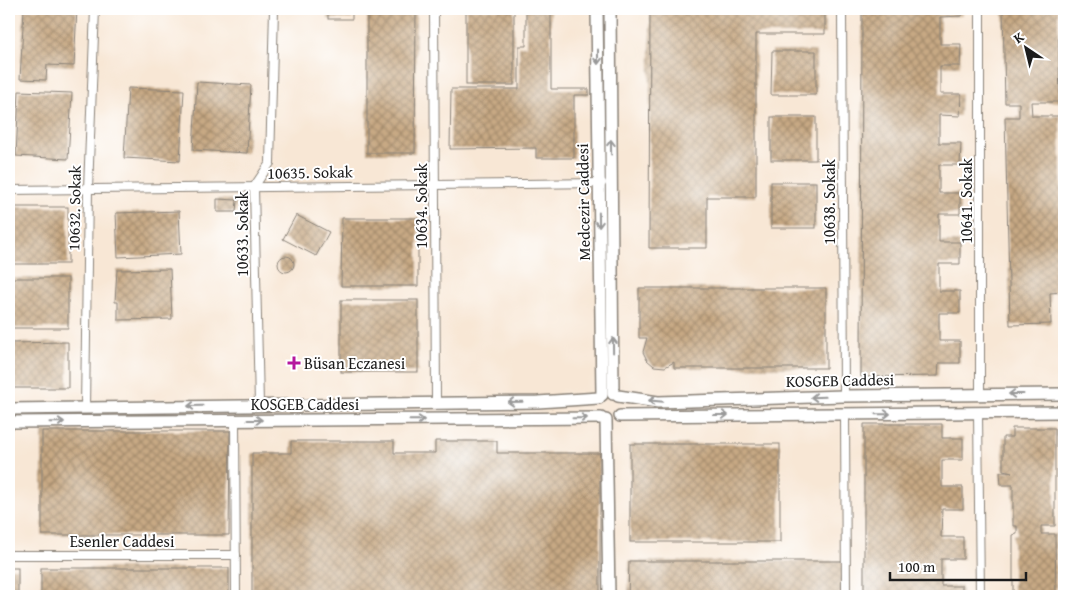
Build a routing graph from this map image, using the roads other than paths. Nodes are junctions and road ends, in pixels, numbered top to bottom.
1 (95, 9) edge
2 (274, 9) edge
3 (434, 9) edge
4 (597, 9) edge
5 (610, 9) edge
6 (842, 9) edge
7 (980, 9) edge
8 (598, 183) junction
9 (612, 183) junction
10 (435, 185) junction
11 (254, 187) junction
12 (88, 189) junction
13 (9, 190) edge
14 (980, 393) junction
15 (1064, 394) edge
16 (608, 396) junction
17 (844, 396) junction
18 (436, 403) junction
19 (259, 404) junction
20 (85, 408) junction
21 (9, 409) edge
22 (978, 412) junction
23 (1064, 412) edge
24 (845, 415) junction
25 (620, 416) junction
26 (604, 419) junction
27 (235, 420) junction
28 (9, 422) edge
29 (236, 554) junction
30 (9, 555) edge
31 (236, 596) edge
32 (609, 596) edge
33 (846, 596) edge
34 (980, 596) edge

1 - 12 street, 10632. Sokak
2 - 11 street, 10633. Sokak
3 - 10 street, 10634. Sokak
4 -> 8 main road, Medcezir Caddesi
9 -> 5 main road, Medcezir Caddesi
6 - 17 street, 10638. Sokak
7 - 14 street, 10641. Sokak
8 - 9 street, 10635. Sokak
8 - 10 street, 10635. Sokak
8 -> 16 main road, Medcezir Caddesi
16 -> 9 main road, Medcezir Caddesi
10 - 11 street, 10635. Sokak
10 - 18 street, 10634. Sokak
11 - 12 street, 10635. Sokak
11 - 19 street, 10633. Sokak
12 - 13 street, 10635. Sokak
12 - 20 street, 10632. Sokak
15 -> 14 main road, KOSGEB Caddesi
14 - 17 main road, KOSGEB Caddesi
17 -> 16 main road, KOSGEB Caddesi
16 -> 18 main road, KOSGEB Caddesi
16 - 25 main road
16 - 26 main road
18 - 19 main road, KOSGEB Caddesi
19 -> 20 main road, KOSGEB Caddesi
20 - 21 main road, KOSGEB Caddesi
22 - 23 main road
24 -> 22 main road
22 - 34 street
25 -> 24 main road
24 - 33 street
25 - 26 main road
27 -> 26 main road, KOSGEB Caddesi
26 - 32 main road
28 -> 27 main road, KOSGEB Caddesi
27 - 29 street
29 - 30 street, Esenler Caddesi
29 - 31 street

